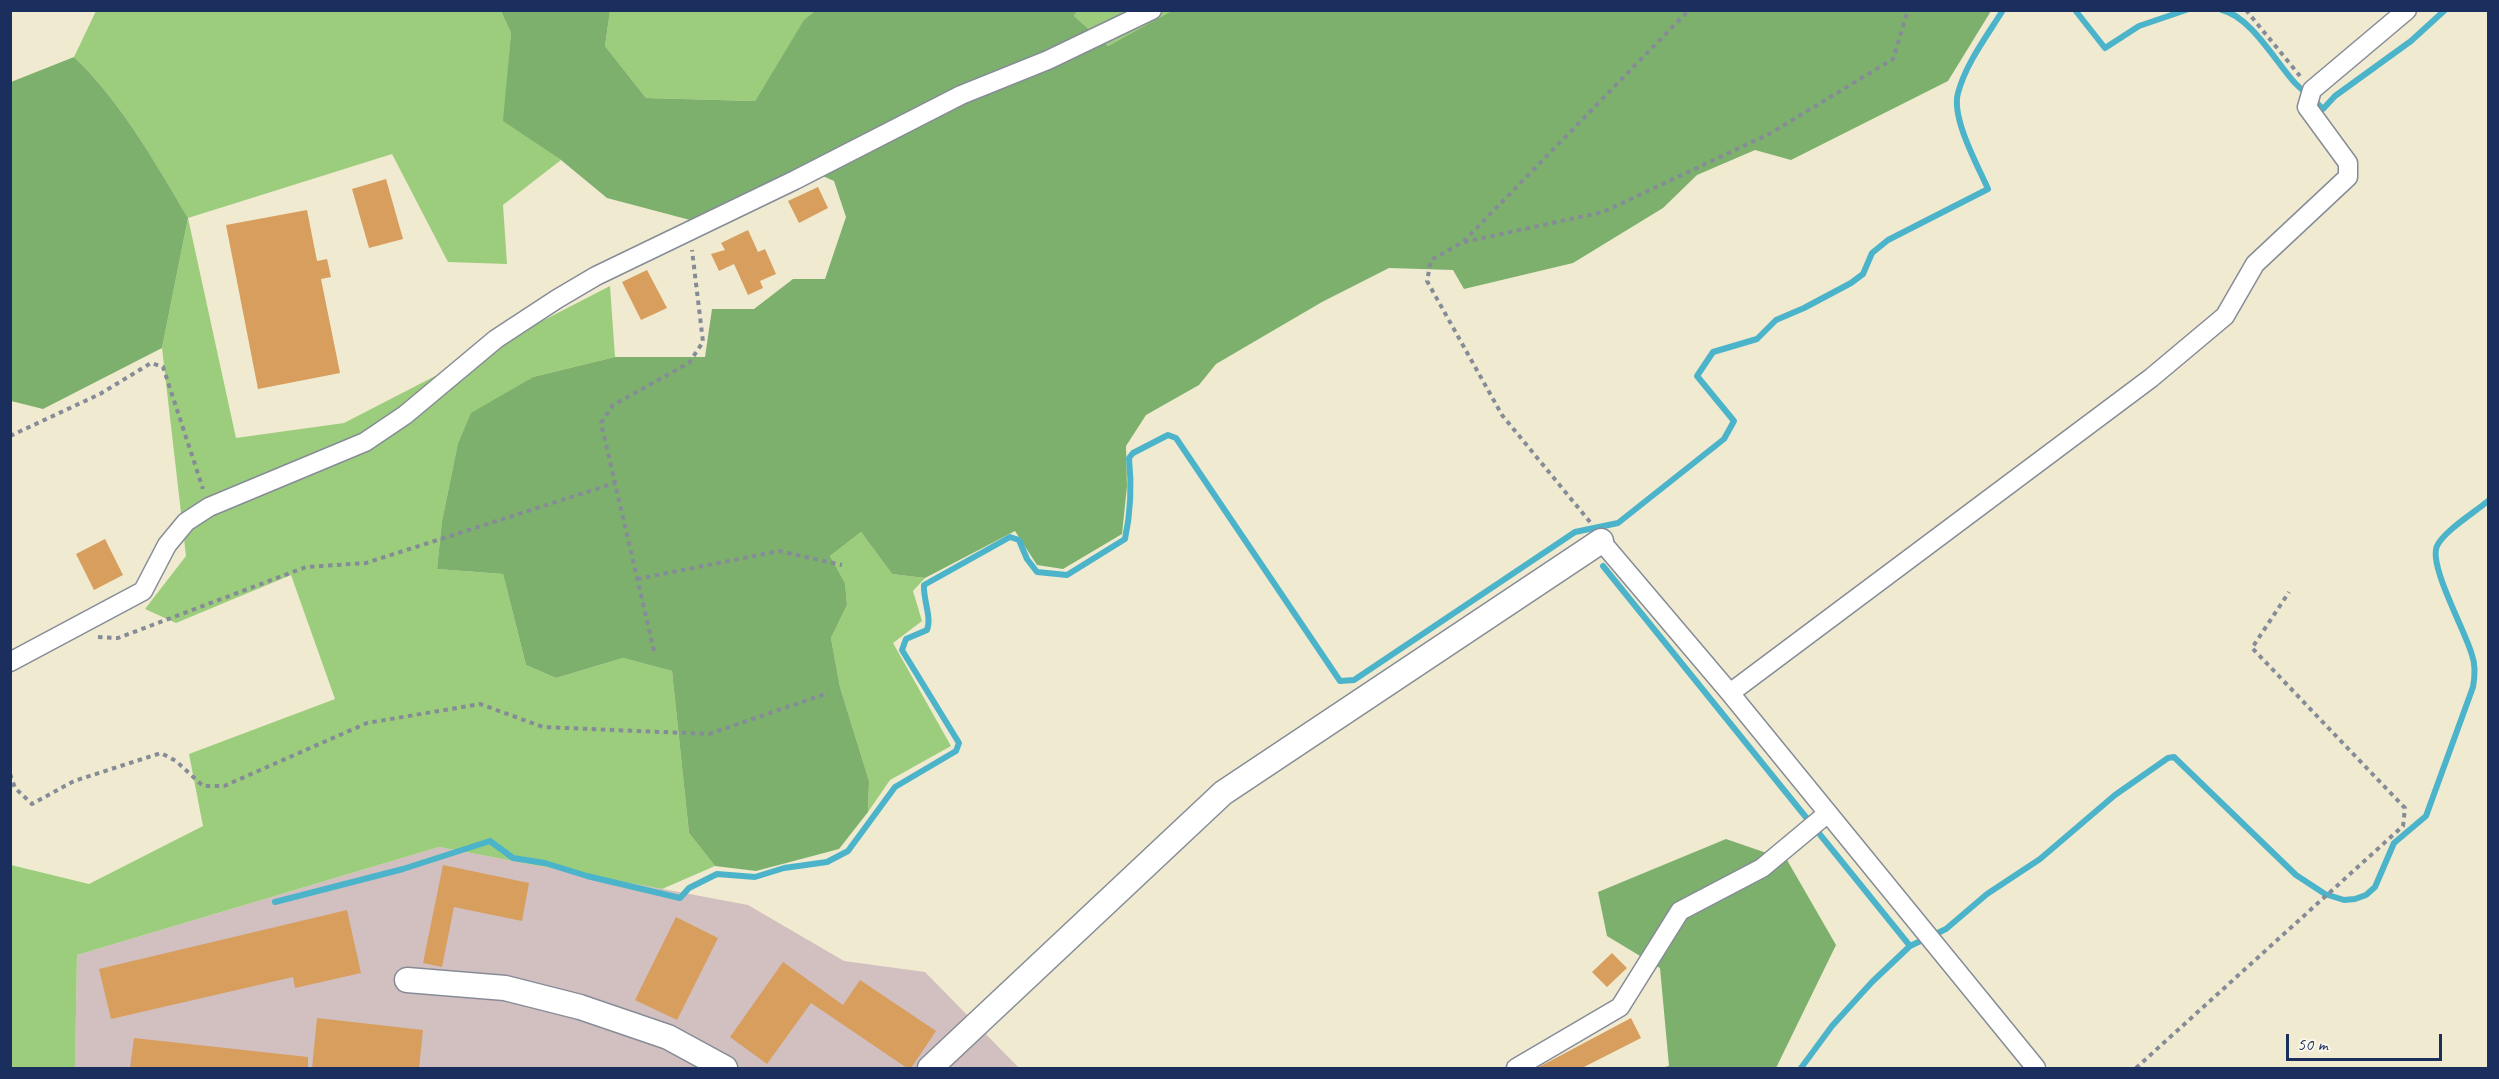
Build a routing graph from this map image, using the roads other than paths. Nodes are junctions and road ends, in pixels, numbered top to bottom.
1 (1152, 10) edge
2 (2408, 10) edge
3 (1601, 541) joint
4 (10, 662) edge
5 (1730, 693) junction
6 (1828, 813) junction
7 (407, 980) dead end
8 (724, 1068) edge
9 (930, 1068) edge
10 (1516, 1068) edge
11 (2036, 1068) edge

1 - 4 street
2 - 5 street
3 - 5 street
3 - 9 street
5 - 6 street
6 - 10 street
6 - 11 street
7 - 8 street

